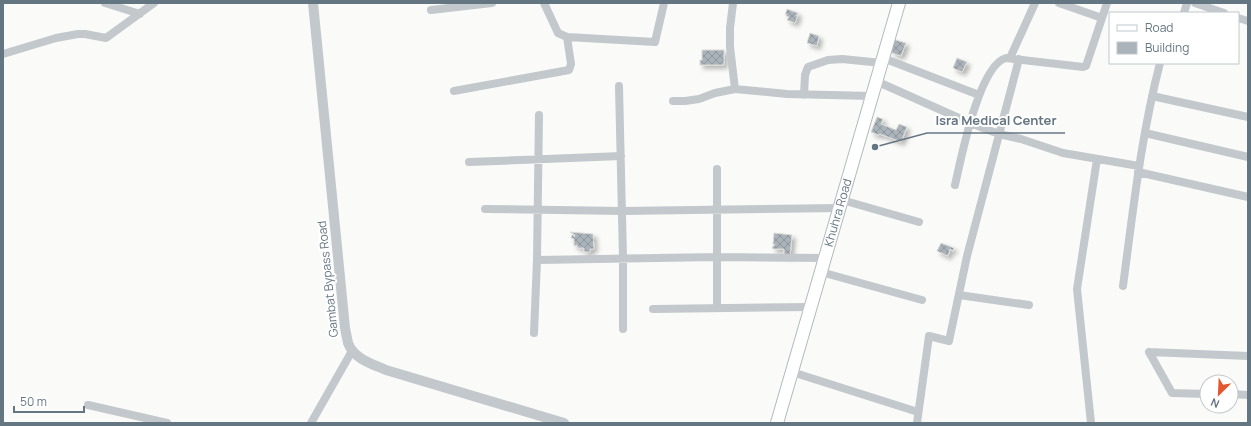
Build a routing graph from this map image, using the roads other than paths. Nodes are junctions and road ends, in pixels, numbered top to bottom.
1 (105, 3) edge
2 (154, 3) edge
3 (313, 3) edge
4 (492, 3) edge
5 (544, 3) edge
6 (664, 3) edge
7 (733, 3) edge
8 (900, 3) edge
9 (1036, 3) edge
10 (1059, 3) edge
11 (1107, 3) edge
12 (1195, 3) edge
13 (451, 5) edge
14 (431, 10) dead end
15 (1221, 12) edge
16 (140, 14) junction
17 (1102, 18) junction
18 (568, 37) junction
19 (3, 54) edge
20 (1010, 58) junction
21 (1019, 59) junction
22 (883, 60) junction
23 (1160, 64) edge
24 (876, 82) junction
25 (619, 86) dead end
26 (735, 89) junction
27 (454, 91) dead end
28 (804, 94) junction
29 (979, 95) junction
30 (872, 96) junction
31 (1152, 96) junction
32 (673, 101) dead end
33 (539, 115) dead end
34 (1248, 117) edge
35 (970, 123) junction
36 (1145, 133) junction
37 (999, 134) junction
38 (621, 156) junction
39 (1248, 157) edge
40 (538, 159) junction
41 (1097, 159) junction
42 (469, 162) dead end
43 (717, 169) dead end
44 (1139, 169) junction
45 (955, 185) dead end
46 (1248, 197) edge
47 (841, 204) junction
48 (485, 209) dead end
49 (538, 209) junction
50 (717, 209) junction
51 (622, 211) junction
52 (919, 222) dead end
53 (717, 256) junction
54 (623, 258) junction
55 (825, 258) junction
56 (537, 260) junction
57 (821, 272) junction
58 (1123, 286) dead end
59 (958, 295) junction
60 (922, 300) dead end
61 (1029, 305) dead end
62 (716, 307) junction
63 (811, 307) junction
64 (653, 309) dead end
65 (623, 329) dead end
66 (534, 333) dead end
67 (352, 351) junction
68 (1248, 356) edge
69 (792, 372) junction
70 (1199, 394) edge
71 (88, 405) dead end
72 (918, 412) junction
73 (167, 423) edge
74 (311, 423) edge
75 (564, 423) edge
76 (777, 423) edge
77 (917, 423) edge
78 (1091, 423) edge

1 - 16 street
2 - 16 street
3 - 67 street, Gambat Bypass Road
4 - 13 street
5 - 18 street
6 - 18 street
7 - 26 street
8 - 22 main road, Khuhra Road
9 - 20 street
10 - 17 street
11 - 17 street
12 - 15 street
13 - 14 street
16 - 19 street
17 - 21 street
18 - 27 street
20 - 21 street
20 - 29 street
21 - 37 street
22 - 24 main road, Khuhra Road
22 - 28 street
22 - 29 street
23 - 31 street
24 - 30 main road, Khuhra Road
24 - 35 street
25 - 38 street
26 - 28 street
26 - 32 street
28 - 30 street
29 - 35 street
30 - 47 main road, Khuhra Road
31 - 34 street
31 - 36 street
33 - 40 street
35 - 37 street
35 - 45 street
36 - 39 street
36 - 44 street
37 - 41 street
37 - 59 street
38 - 40 street
38 - 51 street
40 - 42 street
40 - 49 street
41 - 44 street
41 - 78 street
43 - 50 street
44 - 46 street
44 - 58 street
47 - 50 street
47 - 52 street
47 - 55 main road, Khuhra Road
48 - 49 street
49 - 51 street
49 - 56 street
50 - 51 street
50 - 53 street
51 - 54 street
53 - 54 street
53 - 55 street
53 - 62 street
54 - 56 street
54 - 65 street
55 - 57 main road, Khuhra Road
56 - 66 street
57 - 60 street
57 - 63 main road, Khuhra Road
59 - 61 street
59 - 72 street
62 - 63 street
62 - 64 street
63 - 69 main road, Khuhra Road
67 - 74 street
67 - 75 street, Gambat Bypass Road
68 - 70 street
69 - 72 street
69 - 76 main road, Khuhra Road
71 - 73 street
72 - 77 street

